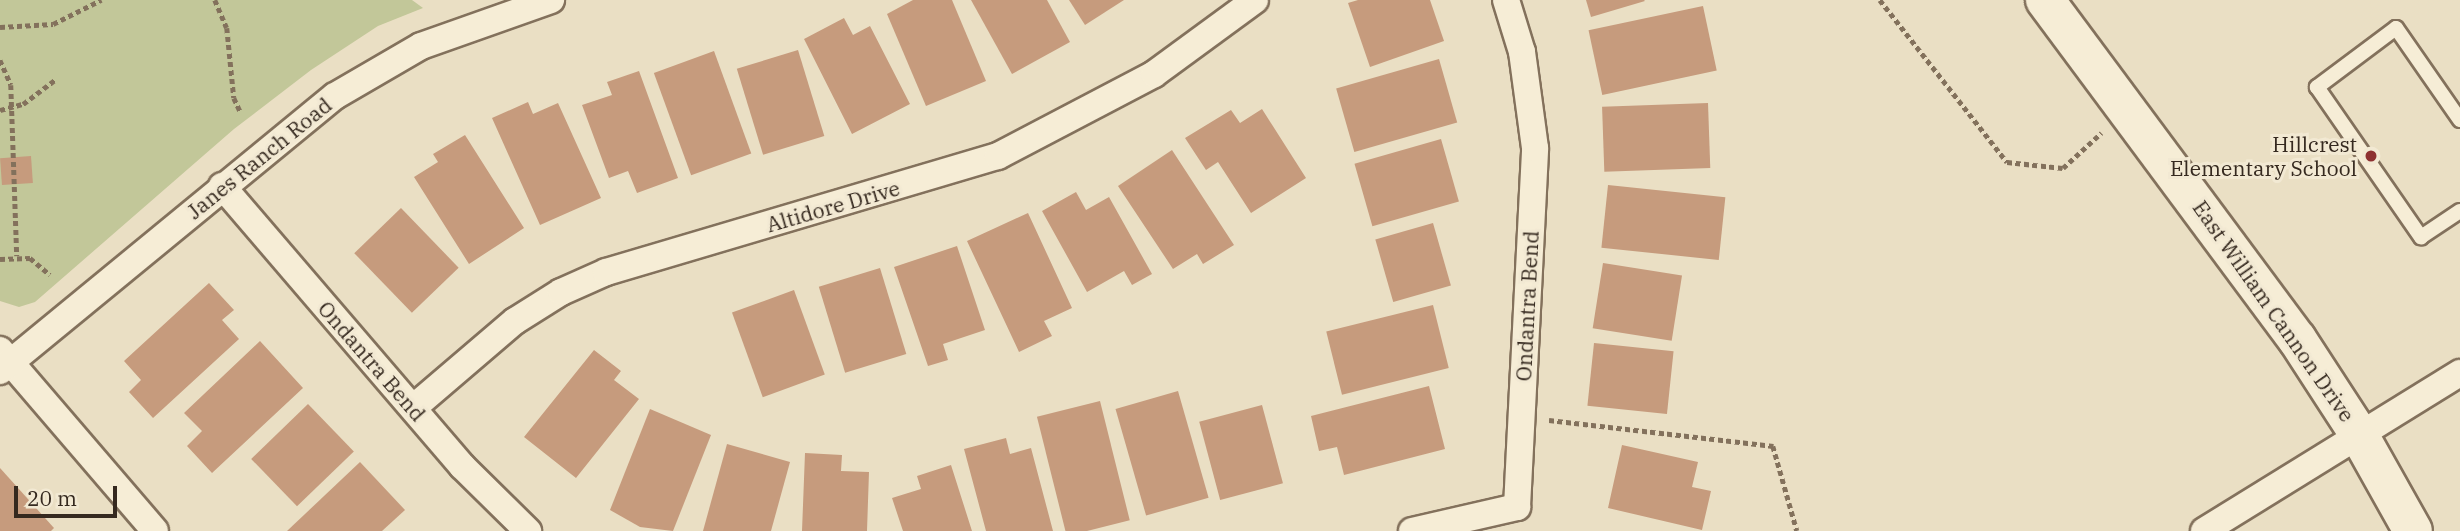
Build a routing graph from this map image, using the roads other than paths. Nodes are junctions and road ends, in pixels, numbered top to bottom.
1 (551, 0) edge
2 (1255, 0) edge
3 (1506, 0) edge
4 (2045, 0) edge
5 (2460, 120) edge
6 (222, 186) junction
7 (2460, 211) edge
8 (4, 361) edge
9 (2460, 373) edge
10 (413, 408) junction
11 (2358, 433) junction
12 (155, 531) edge
13 (528, 531) edge
14 (1412, 531) edge
15 (2204, 531) edge
16 (2413, 531) edge

1 - 6 street, Janes Ranch Road
2 - 10 street, Altidore Drive
3 - 14 street, Ondantra Bend
4 - 11 main road, East William Cannon Drive
5 - 7 lane
6 - 8 street, Janes Ranch Road
6 - 10 street, Ondantra Bend
8 - 12 street
9 - 11 street
10 - 13 street, Ondantra Bend
11 - 15 street
11 - 16 main road, East William Cannon Drive

